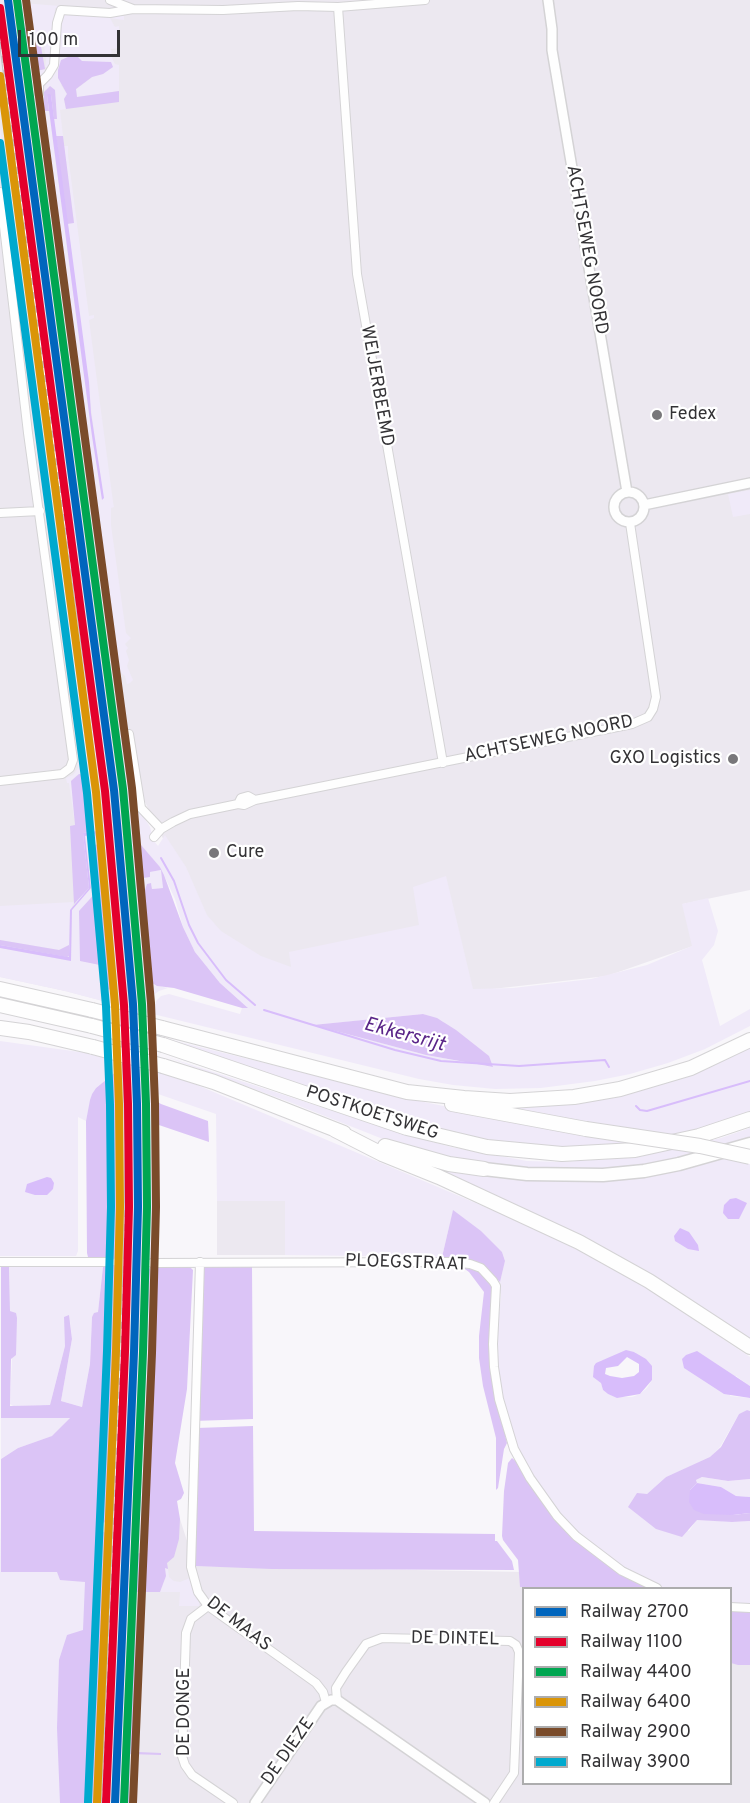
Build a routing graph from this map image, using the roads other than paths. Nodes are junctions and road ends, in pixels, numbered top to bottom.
1 (110, 0) edge
2 (425, 0) edge
3 (547, 3) edge
4 (338, 7) junction
5 (133, 9) junction
6 (39, 94) dead end
7 (0, 192) edge
8 (4, 257) edge
9 (750, 483) edge
10 (627, 492) junction
11 (644, 505) junction
12 (40, 511) junction
13 (0, 513) edge
14 (630, 522) junction
15 (129, 734) dead end
16 (443, 763) junction
17 (0, 781) edge
18 (161, 829) junction
19 (154, 837) dead end
20 (0, 989) edge
21 (0, 1005) edge
22 (0, 1028) edge
23 (750, 1040) edge
24 (406, 1092) junction
25 (750, 1119) edge
26 (335, 1130) junction
27 (750, 1144) edge
28 (750, 1157) edge
29 (484, 1169) joint
30 (0, 1262) edge
31 (107, 1262) dead end
32 (200, 1262) junction
33 (152, 1263) dead end
34 (750, 1347) edge
35 (655, 1587) edge
36 (208, 1606) junction
37 (732, 1607) edge
38 (750, 1608) edge
39 (337, 1700) junction
40 (326, 1702) junction
41 (233, 1803) edge
42 (255, 1803) edge
43 (485, 1803) edge
44 (494, 1803) edge

1 - 5 street
2 - 4 street
3 - 10 street, ACHTSEWEG NOORD
4 - 5 street
4 - 16 street, WEIJERBEEMD
5 - 6 street
7 - 8 street
8 - 12 street
9 - 11 street
10 - 11 street
10 - 14 street
11 - 14 street
12 - 13 street
12 - 17 street
14 - 16 street, ACHTSEWEG NOORD
15 - 18 street
16 - 18 street, ACHTSEWEG NOORD
18 - 19 street, ACHTSEWEG NOORD
20 - 24 highway, POSTKOETSWEG, bridge
21 - 25 highway, POSTKOETSWEG, bridge
22 - 26 highway, POSTKOETSWEG, bridge
23 - 24 highway, POSTKOETSWEG
24 - 28 highway, bridge
26 - 29 highway, POSTKOETSWEG
26 - 34 highway
27 - 29 highway, POSTKOETSWEG
30 - 31 street
32 - 33 street, PLOEGSTRAAT
32 - 35 street, PLOEGSTRAAT
32 - 36 street, DE MAAS
36 - 40 street, DE MAAS
36 - 41 street, DE DONGE
37 - 38 street
39 - 40 street
39 - 43 street
39 - 44 street, DE DINTEL
40 - 42 street, DE DIEZE

